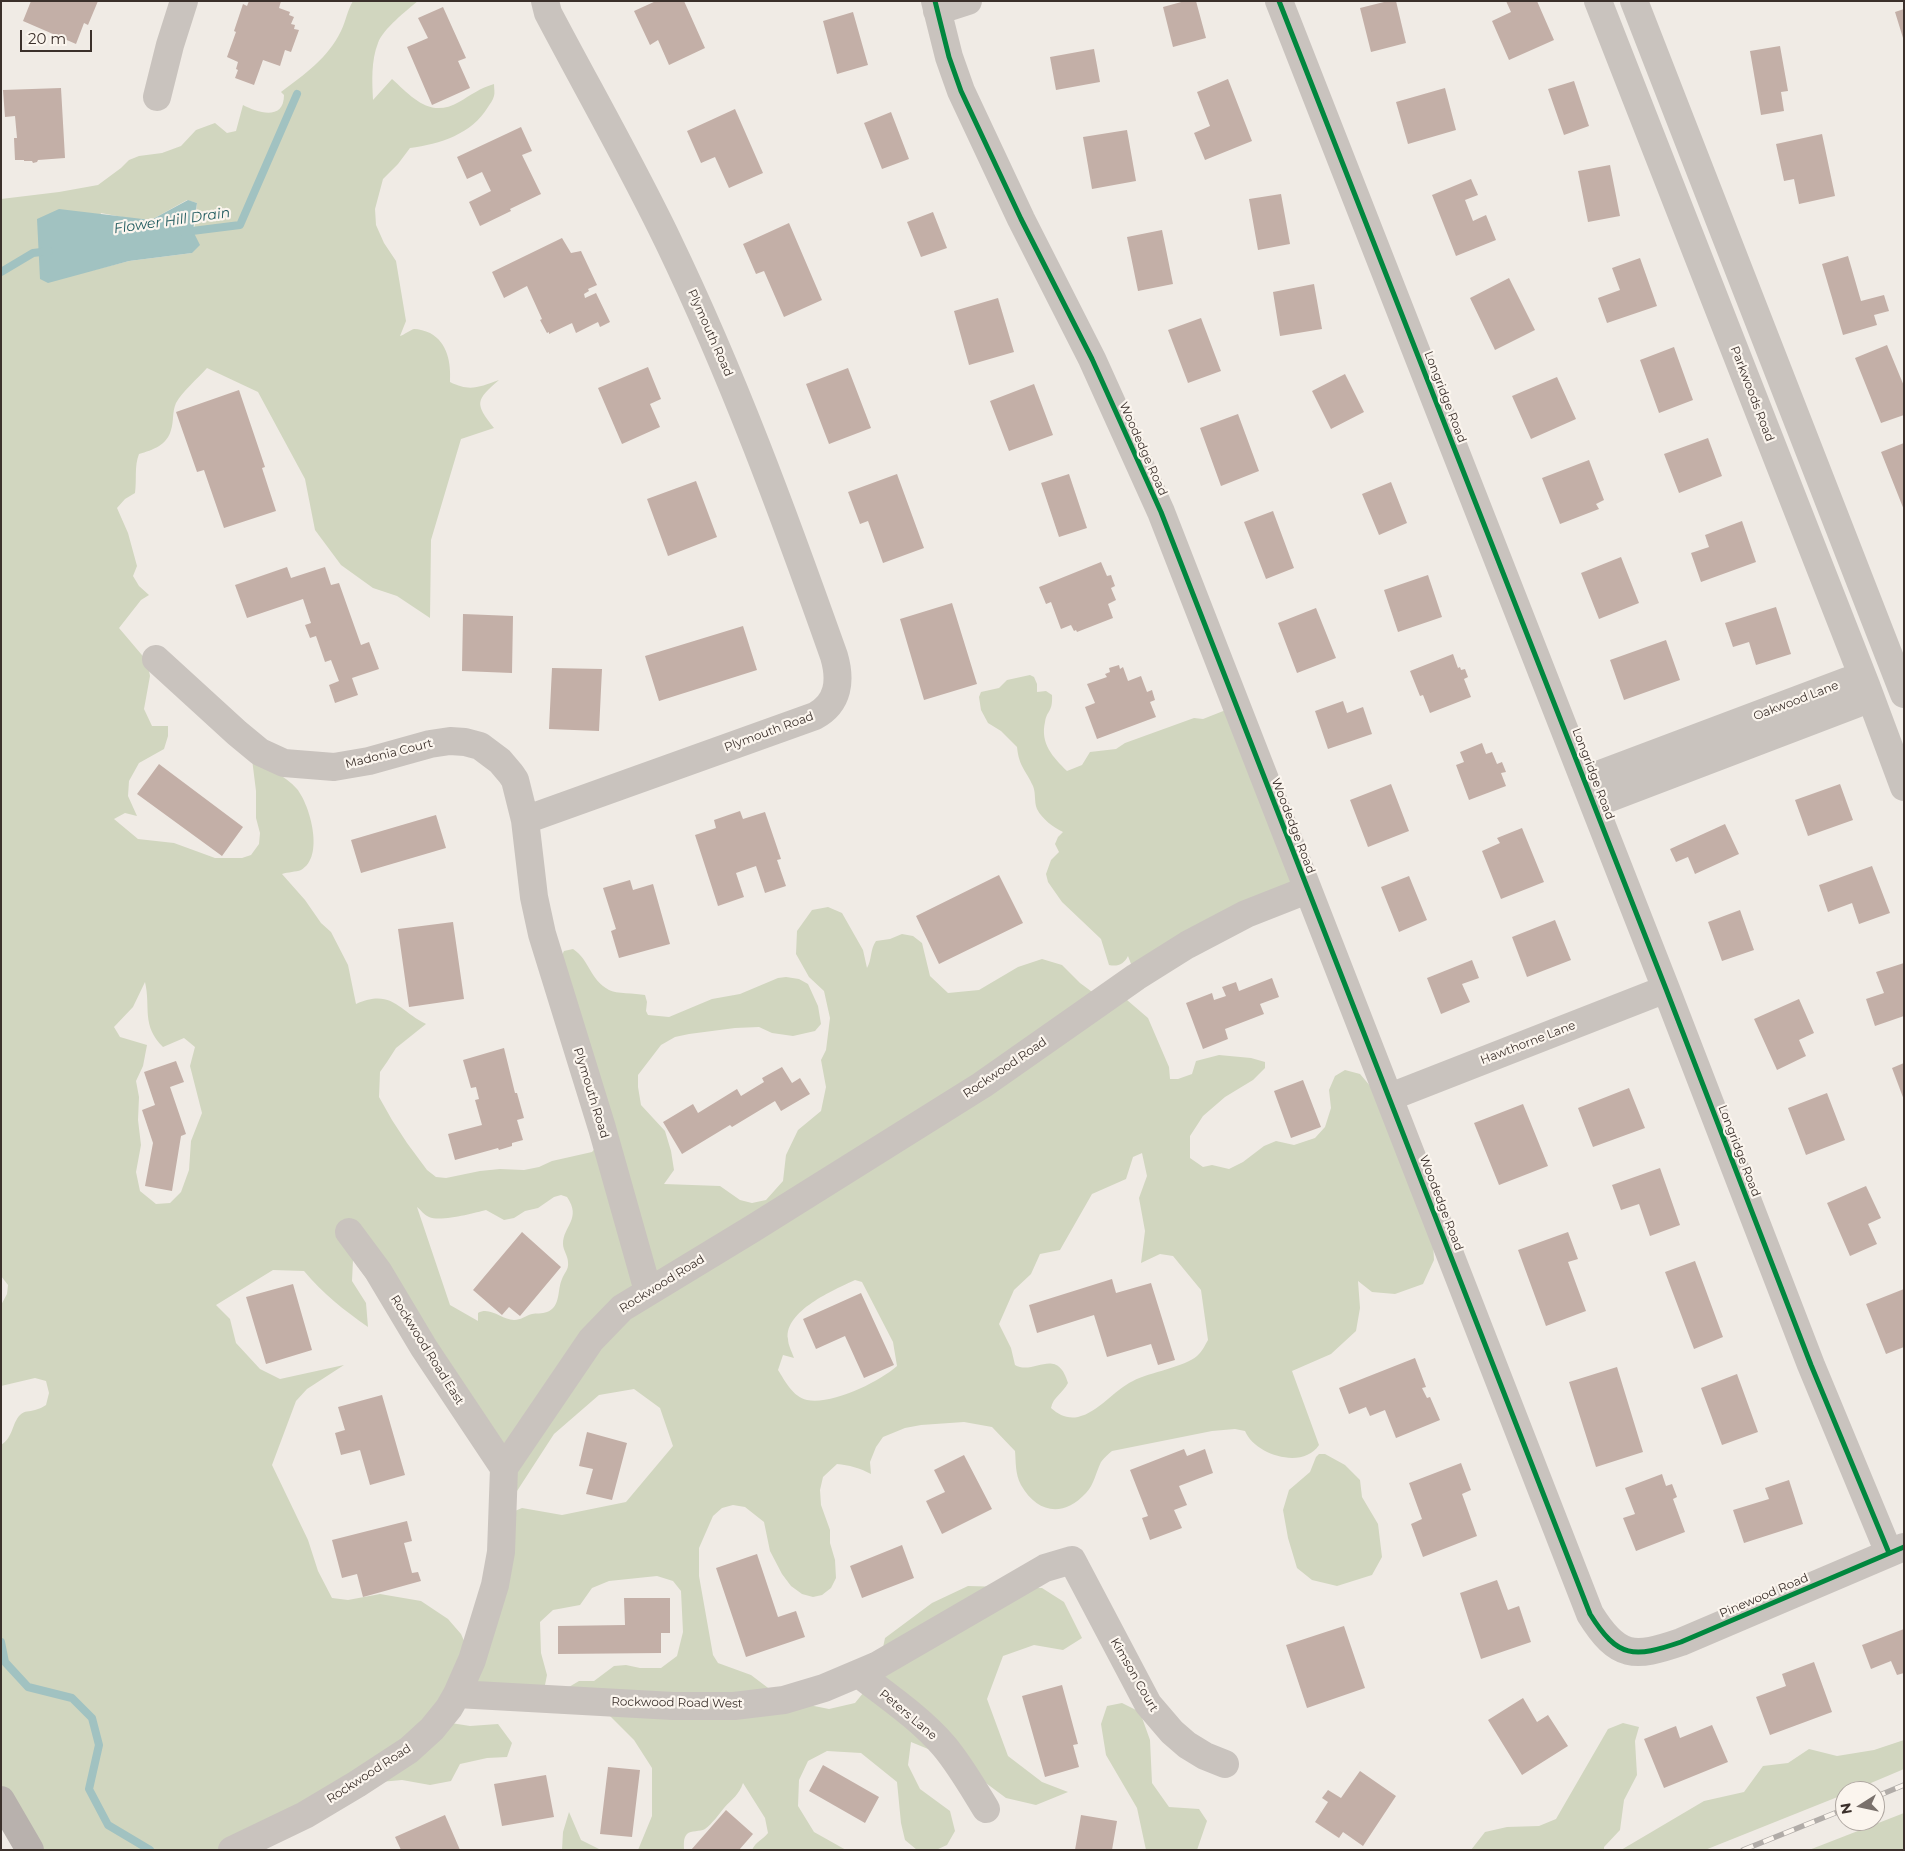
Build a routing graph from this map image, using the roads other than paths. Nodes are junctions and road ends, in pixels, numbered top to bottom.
1 (184, 1) edge
2 (545, 1) edge
3 (968, 1) edge
4 (1279, 1) edge
5 (1598, 1) edge
6 (1634, 1) edge
7 (936, 6) edge
8 (157, 97) dead end
9 (156, 659) dead end
10 (1901, 679) edge
11 (1866, 685) junction
12 (1904, 786) edge
13 (1589, 792) junction
14 (525, 820) junction
15 (1307, 890) junction
16 (1666, 989) junction
17 (1390, 1097) junction
18 (349, 1232) dead end
19 (648, 1291) junction
20 (504, 1468) junction
21 (1896, 1550) edge
22 (1072, 1560) joint
23 (1631, 1652) joint
24 (858, 1674) junction
25 (457, 1694) junction
26 (1225, 1764) dead end
27 (1, 1800) edge
28 (986, 1809) dead end
29 (30, 1850) edge
30 (232, 1850) edge

1 - 8 street
2 - 14 street, Plymouth Road
3 - 7 street
4 - 13 street, Longridge Road
5 - 11 street, Parkwoods Road
6 - 10 street
7 - 15 street, Woodedge Road
9 - 14 street, Madonia Court
10 - 11 street
11 - 12 street, Parkwoods Road
11 - 13 street, Oakwood Lane
13 - 16 street, Longridge Road
14 - 19 street, Plymouth Road
15 - 17 street, Woodedge Road
15 - 19 street, Rockwood Road
16 - 17 street, Hawthorne Lane
16 - 21 street, Longridge Road
17 - 23 street, Woodedge Road
18 - 20 street, Rockwood Road East
19 - 20 street, Rockwood Road
20 - 25 street, Rockwood Road
21 - 23 street, Pinewood Road
22 - 24 street, Rockwood Road West
22 - 26 street, Kimson Court
24 - 25 street, Rockwood Road West
24 - 28 street, Peters Lane
25 - 30 street, Rockwood Road
27 - 29 main road

